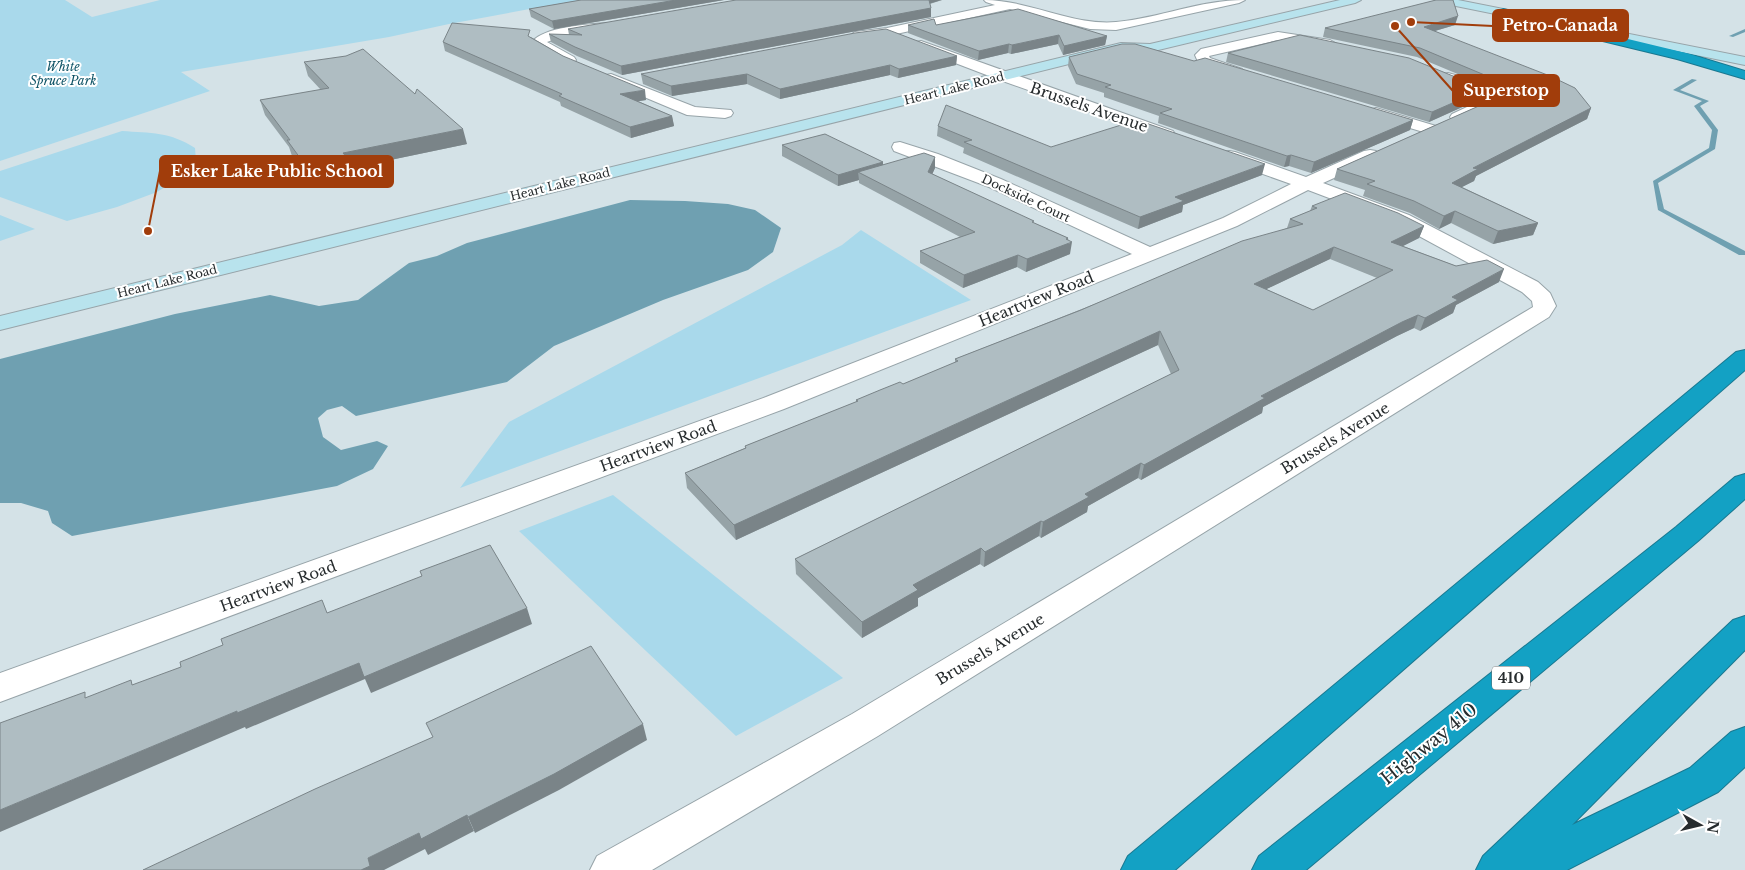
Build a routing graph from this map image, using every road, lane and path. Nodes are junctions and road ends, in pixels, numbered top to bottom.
1 (989, 0) edge
2 (1239, 0) edge
3 (1302, 0) edge
4 (1355, 0) edge
5 (1441, 0) edge
6 (1484, 0) edge
7 (1006, 6) junction
8 (1503, 13) junction
9 (617, 25) edge
10 (887, 32) junction
11 (846, 38) edge
12 (1121, 47) junction
13 (1347, 48) edge
14 (1745, 51) edge
15 (1745, 61) edge
16 (579, 65) edge
17 (595, 71) edge
18 (1438, 72) edge
19 (1745, 75) edge
20 (647, 76) edge
21 (1002, 76) junction
22 (1251, 76) edge
23 (620, 82) junction
24 (1366, 110) edge
25 (725, 113) dead end
26 (1430, 129) junction
27 (1412, 137) edge
28 (1185, 140) edge
29 (900, 146) dead end
30 (1386, 148) edge
31 (1213, 150) edge
32 (1308, 184) junction
33 (1149, 254) junction
34 (0, 323) edge
35 (1745, 357) edge
36 (1745, 483) edge
37 (1745, 629) edge
38 (0, 688) edge
39 (1745, 744) edge
40 (612, 870) edge
41 (1143, 870) edge
42 (1274, 870) edge
43 (1498, 870) edge
44 (1524, 870) edge

1 - 7 street
2 - 7 street
3 - 12 street, Heart Lake Road
4 - 12 street, Heart Lake Road
5 - 8 street
6 - 14 street
7 - 10 street
8 - 15 street
8 - 19 highway
9 - 16 street
10 - 11 street
10 - 21 street, Brussels Avenue
12 - 21 street, Heart Lake Road
13 - 22 street
17 - 23 street
18 - 26 street
20 - 23 street
21 - 28 street, Brussels Avenue
21 - 34 street, Heart Lake Road
23 - 25 street
24 - 26 street
26 - 27 street
29 - 33 street, Dockside Court
30 - 32 street, Heartview Road
31 - 32 street, Brussels Avenue
32 - 33 street, Heartview Road
32 - 40 street, Brussels Avenue
33 - 38 street, Heartview Road
35 - 41 highway
36 - 42 highway, Highway 410 / 410
37 - 43 highway
39 - 44 highway

